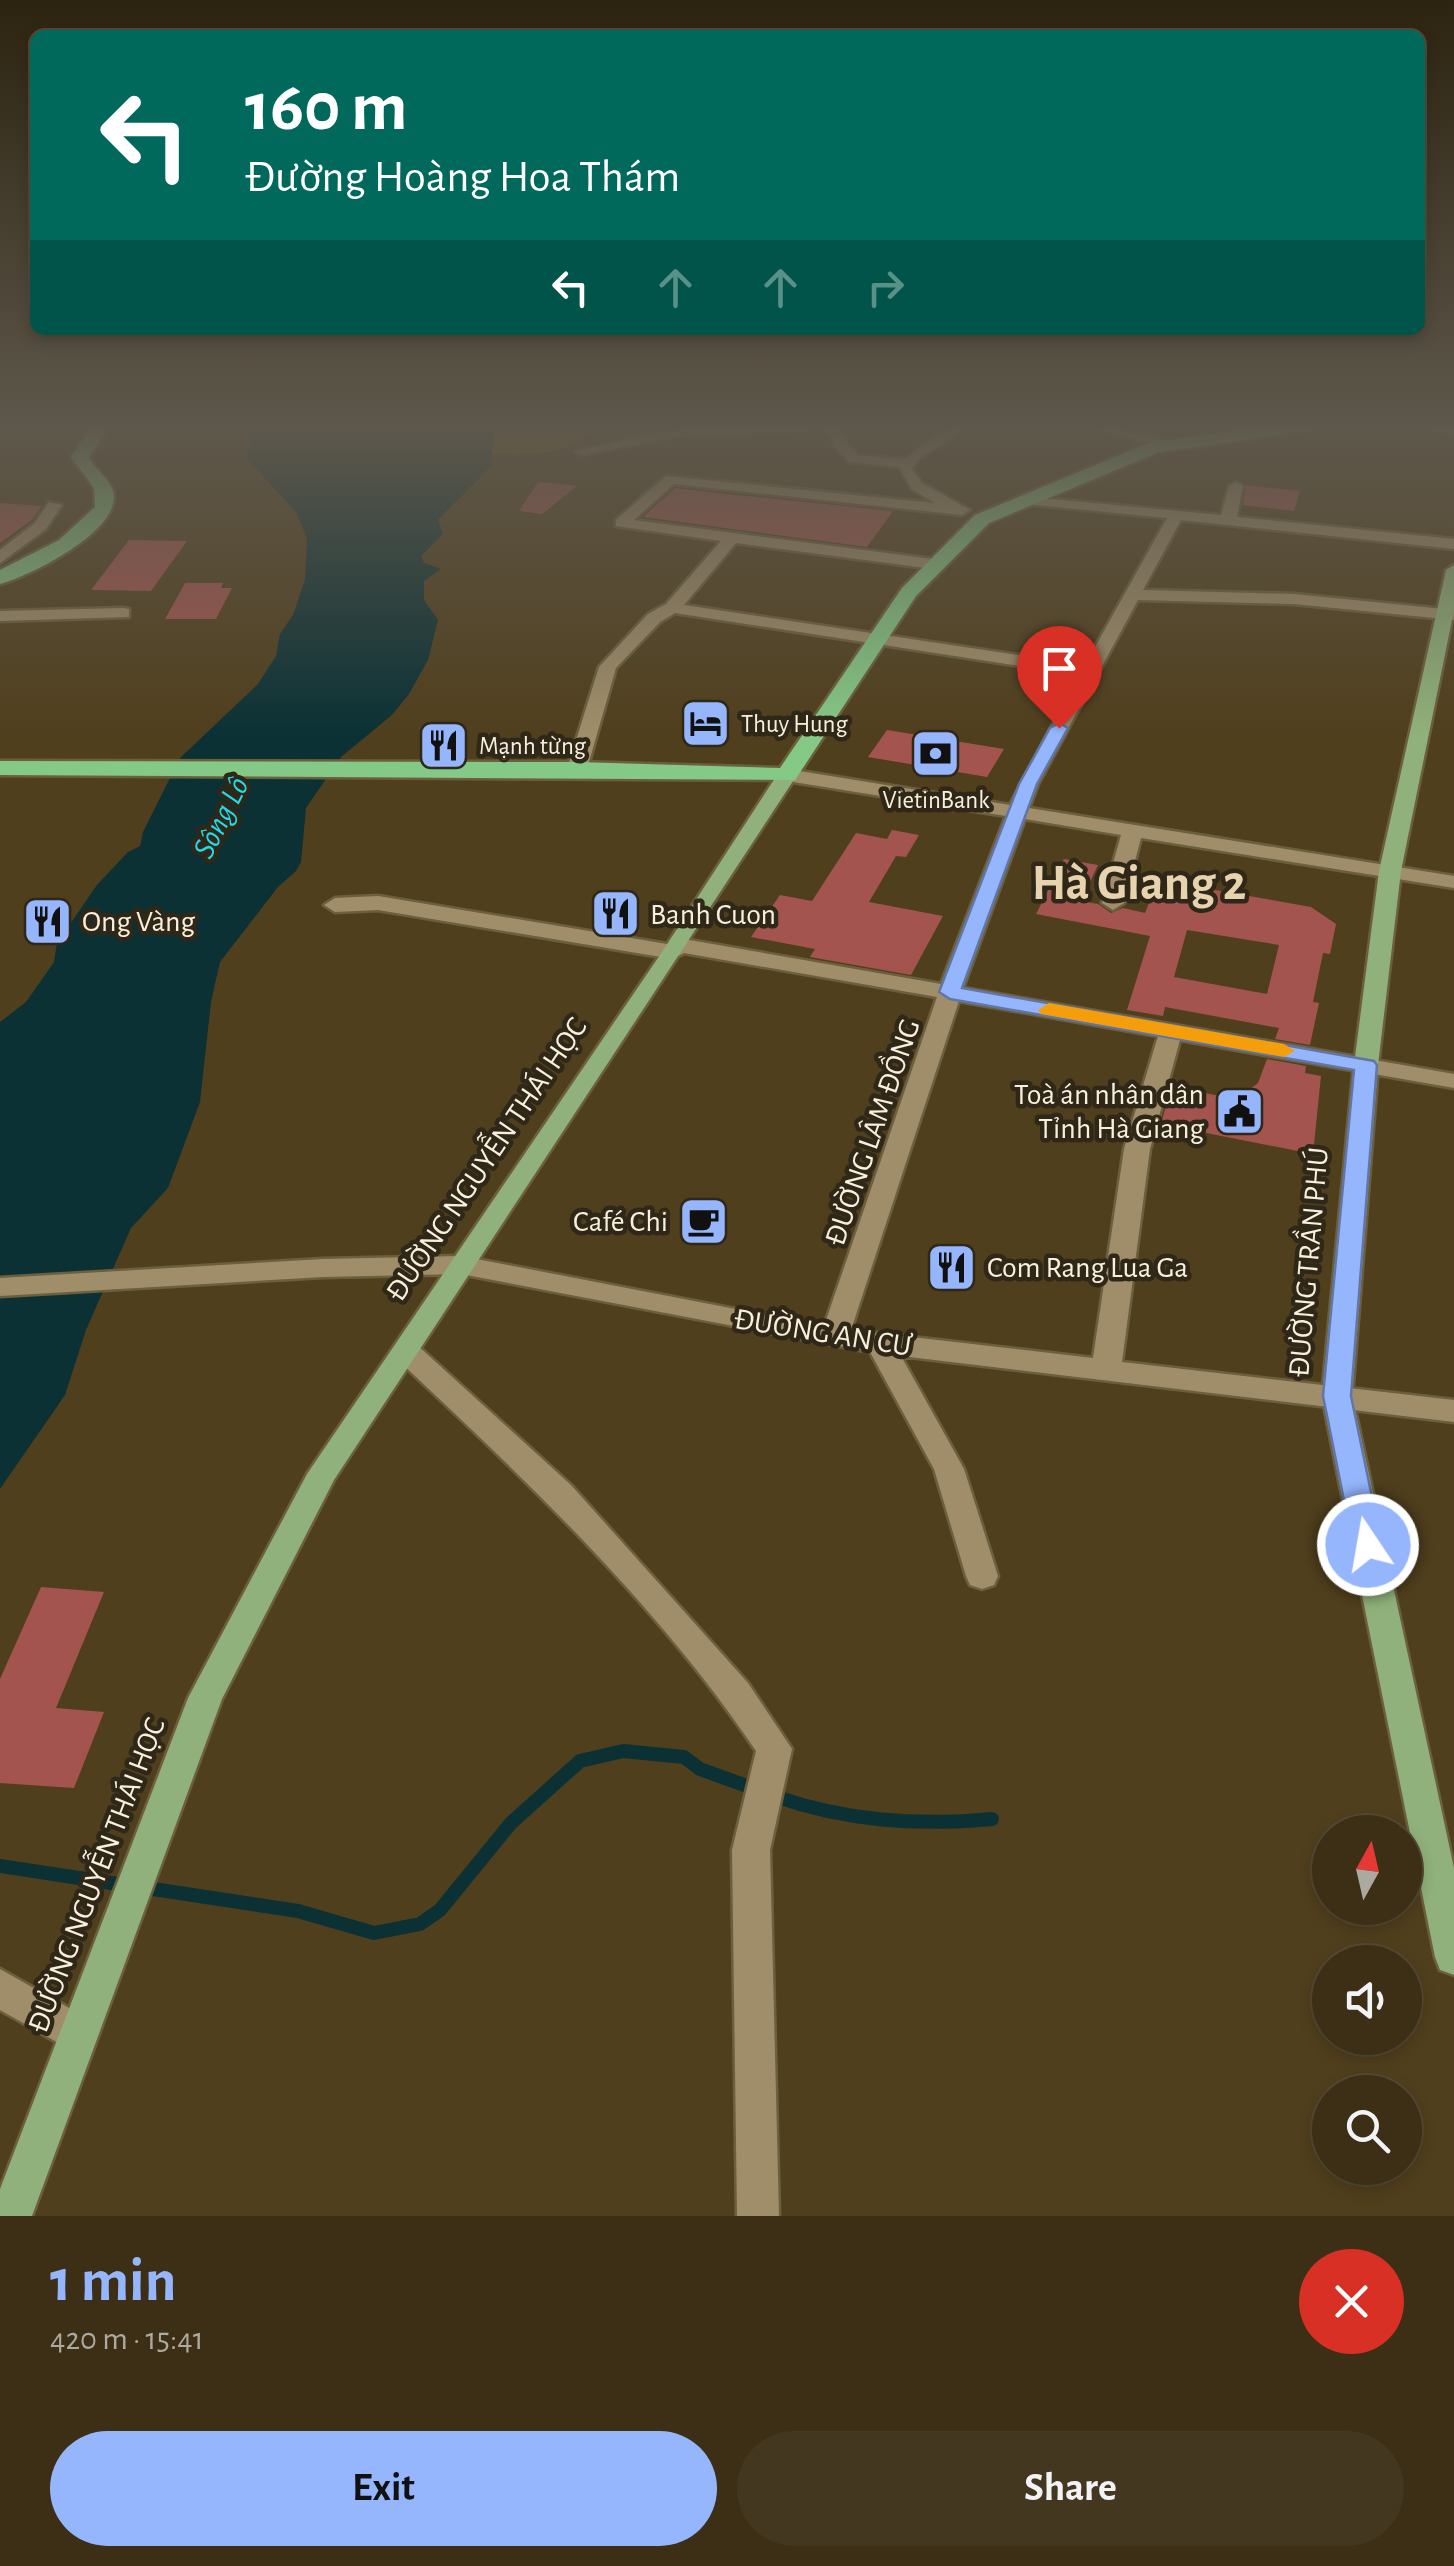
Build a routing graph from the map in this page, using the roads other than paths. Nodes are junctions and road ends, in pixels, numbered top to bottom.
1 (38, 528) edge
2 (85, 528) edge
3 (663, 528) edge
4 (972, 528) edge
5 (1169, 528) edge
6 (1307, 528) edge
7 (731, 539) junction
8 (1454, 544) edge
9 (0, 558) edge
10 (934, 564) junction
11 (1454, 570) edge
12 (0, 578) edge
13 (1132, 595) junction
14 (672, 608) junction
15 (123, 613) dead end
16 (1449, 614) edge
17 (0, 616) edge
18 (878, 638) junction
19 (1090, 672) junction
20 (0, 768) edge
21 (577, 770) junction
22 (787, 774) junction
23 (1017, 812) junction
24 (1132, 830) junction
25 (1390, 871) junction
26 (1454, 882) edge
27 (1114, 902) dead end
28 (335, 904) dead end
29 (676, 948) junction
30 (950, 992) junction
31 (1170, 1031) junction
32 (1366, 1065) junction
33 (1454, 1081) edge
34 (461, 1265) junction
35 (0, 1287) edge
36 (834, 1338) junction
37 (879, 1343) junction
38 (407, 1352) junction
39 (1106, 1369) junction
40 (1337, 1396) junction
41 (1454, 1411) edge
42 (982, 1576) dead end
43 (1451, 1942) edge
44 (0, 1988) edge
45 (78, 2035) junction
46 (11, 2216) edge
47 (758, 2216) edge

1 - 9 street
2 - 12 highway
3 - 7 street
4 - 10 highway, ĐƯỜNG NGUYỄN THÁI HỌC
5 - 13 street, ĐƯỜNG LÂM ĐỒNG
6 - 8 street
7 - 10 street
7 - 14 street
10 - 18 highway, ĐƯỜNG NGUYỄN THÁI HỌC
11 - 16 main road, ĐƯỜNG TRẦN PHÚ
13 - 16 street
13 - 19 street, ĐƯỜNG LÂM ĐỒNG
14 - 18 street
14 - 21 street
15 - 17 street
16 - 25 main road, ĐƯỜNG TRẦN PHÚ
18 - 19 street
18 - 22 highway, ĐƯỜNG NGUYỄN THÁI HỌC
19 - 23 street, ĐƯỜNG LÂM ĐỒNG
20 - 21 highway
21 - 22 highway
22 - 23 street
22 - 29 main road, ĐƯỜNG NGUYỄN THÁI HỌC
23 - 24 street
23 - 30 street, ĐƯỜNG LÂM ĐỒNG
24 - 25 street
24 - 27 street
25 - 26 street
25 - 32 main road, ĐƯỜNG TRẦN PHÚ
28 - 29 street
29 - 30 street
29 - 34 main road, ĐƯỜNG NGUYỄN THÁI HỌC
30 - 31 street
30 - 36 street, ĐƯỜNG LÂM ĐỒNG
31 - 32 street
31 - 39 street
32 - 33 street
32 - 40 main road, ĐƯỜNG TRẦN PHÚ
34 - 35 street, ĐƯỜNG AN CƯ
34 - 36 street, ĐƯỜNG AN CƯ
34 - 38 main road, ĐƯỜNG NGUYỄN THÁI HỌC
36 - 37 street, ĐƯỜNG AN CƯ
37 - 39 street, ĐƯỜNG AN CƯ
37 - 42 street
38 - 45 main road, ĐƯỜNG NGUYỄN THÁI HỌC
38 - 47 street
39 - 40 street, ĐƯỜNG AN CƯ
40 - 41 street, ĐƯỜNG AN CƯ
40 - 43 main road, ĐƯỜNG TRẦN PHÚ
44 - 45 street
45 - 46 main road, ĐƯỜNG NGUYỄN THÁI HỌC

